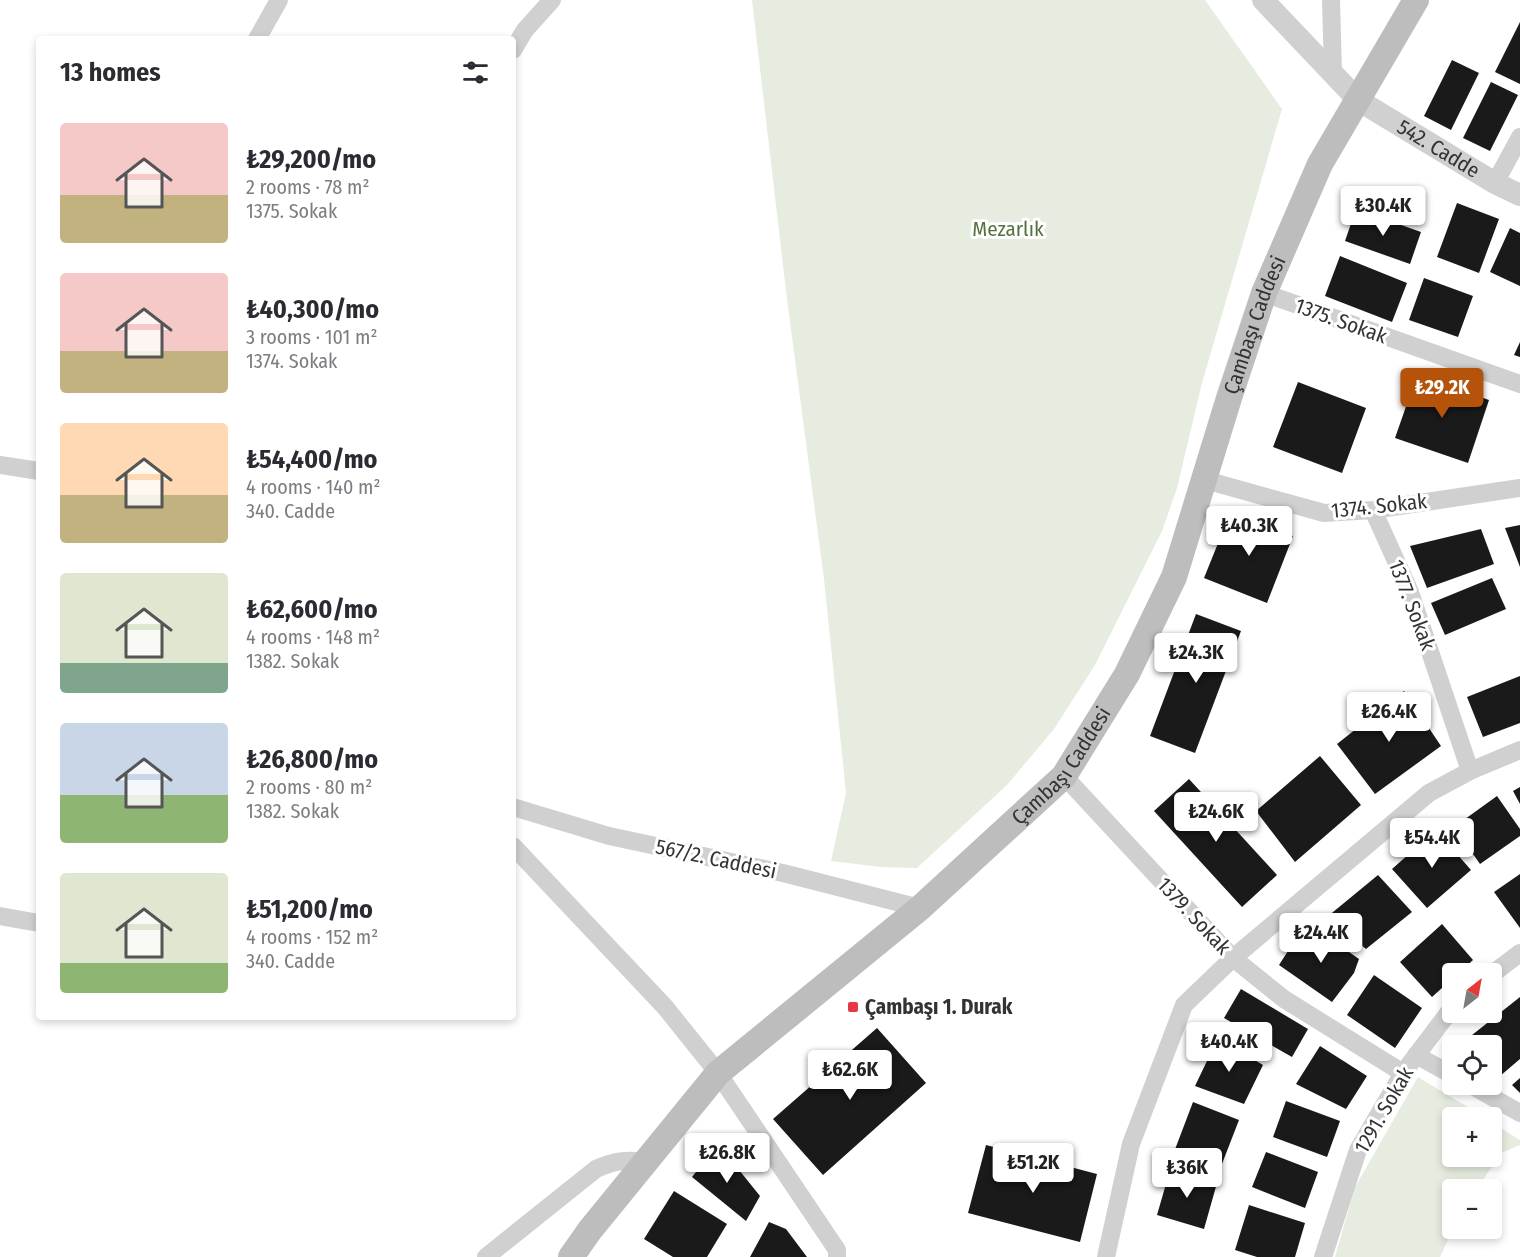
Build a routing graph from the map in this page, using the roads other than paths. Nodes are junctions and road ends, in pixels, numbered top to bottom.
1 (279, 0) edge
2 (552, 0) edge
3 (1263, 0) edge
4 (1331, 0) edge
5 (1416, 0) edge
6 (259, 36) edge
7 (516, 45) edge
8 (1333, 73) junction
9 (1358, 100) junction
10 (1520, 137) edge
11 (1495, 183) junction
12 (1520, 195) edge
13 (1264, 293) junction
14 (1520, 384) edge
15 (0, 465) edge
16 (36, 471) edge
17 (1205, 480) junction
18 (1520, 488) edge
19 (1373, 510) junction
20 (1520, 750) edge
21 (1470, 771) junction
22 (1064, 776) junction
23 (516, 808) edge
24 (516, 849) edge
25 (920, 908) junction
26 (0, 916) edge
27 (36, 922) edge
28 (1520, 954) edge
29 (1233, 958) junction
30 (1502, 967) edge
31 (1442, 1021) edge
32 (1416, 1055) junction
33 (1442, 1069) edge
34 (718, 1073) junction
35 (1403, 1073) junction
36 (1488, 1095) edge
37 (1520, 1113) edge
38 (645, 1162) junction
39 (486, 1257) edge
40 (571, 1257) edge
41 (837, 1257) edge
42 (1106, 1257) edge
43 (1323, 1257) edge

1 - 6 street
2 - 7 street
3 - 8 street, 542. Cadde
4 - 8 street
5 - 9 main road, Çambaşı Caddesi
8 - 9 street, 542. Cadde
9 - 11 street, 542. Cadde
9 - 13 main road, Çambaşı Caddesi
10 - 11 street
11 - 12 street, 542. Cadde
13 - 14 street, 1375. Sokak
13 - 17 main road, Çambaşı Caddesi
15 - 16 street
17 - 19 street, 1374. Sokak
17 - 22 main road, Çambaşı Caddesi
18 - 19 street, 1374. Sokak
19 - 21 street, 1377. Sokak
20 - 21 street
21 - 29 street
22 - 25 main road, Çambaşı Caddesi
22 - 29 street, 1379. Sokak
23 - 25 street, 567/2. Caddesi
24 - 34 street
25 - 34 main road, Çambaşı Caddesi
26 - 27 street
28 - 30 street
29 - 35 street, 1379. Sokak
29 - 42 street
31 - 32 street, 1291. Sokak
32 - 33 street
32 - 35 street, 1291. Sokak
34 - 38 main road, Çambaşı Caddesi
34 - 41 street
35 - 43 street, 1291. Sokak
36 - 37 street
38 - 39 street
38 - 40 main road, Çambaşı Caddesi

